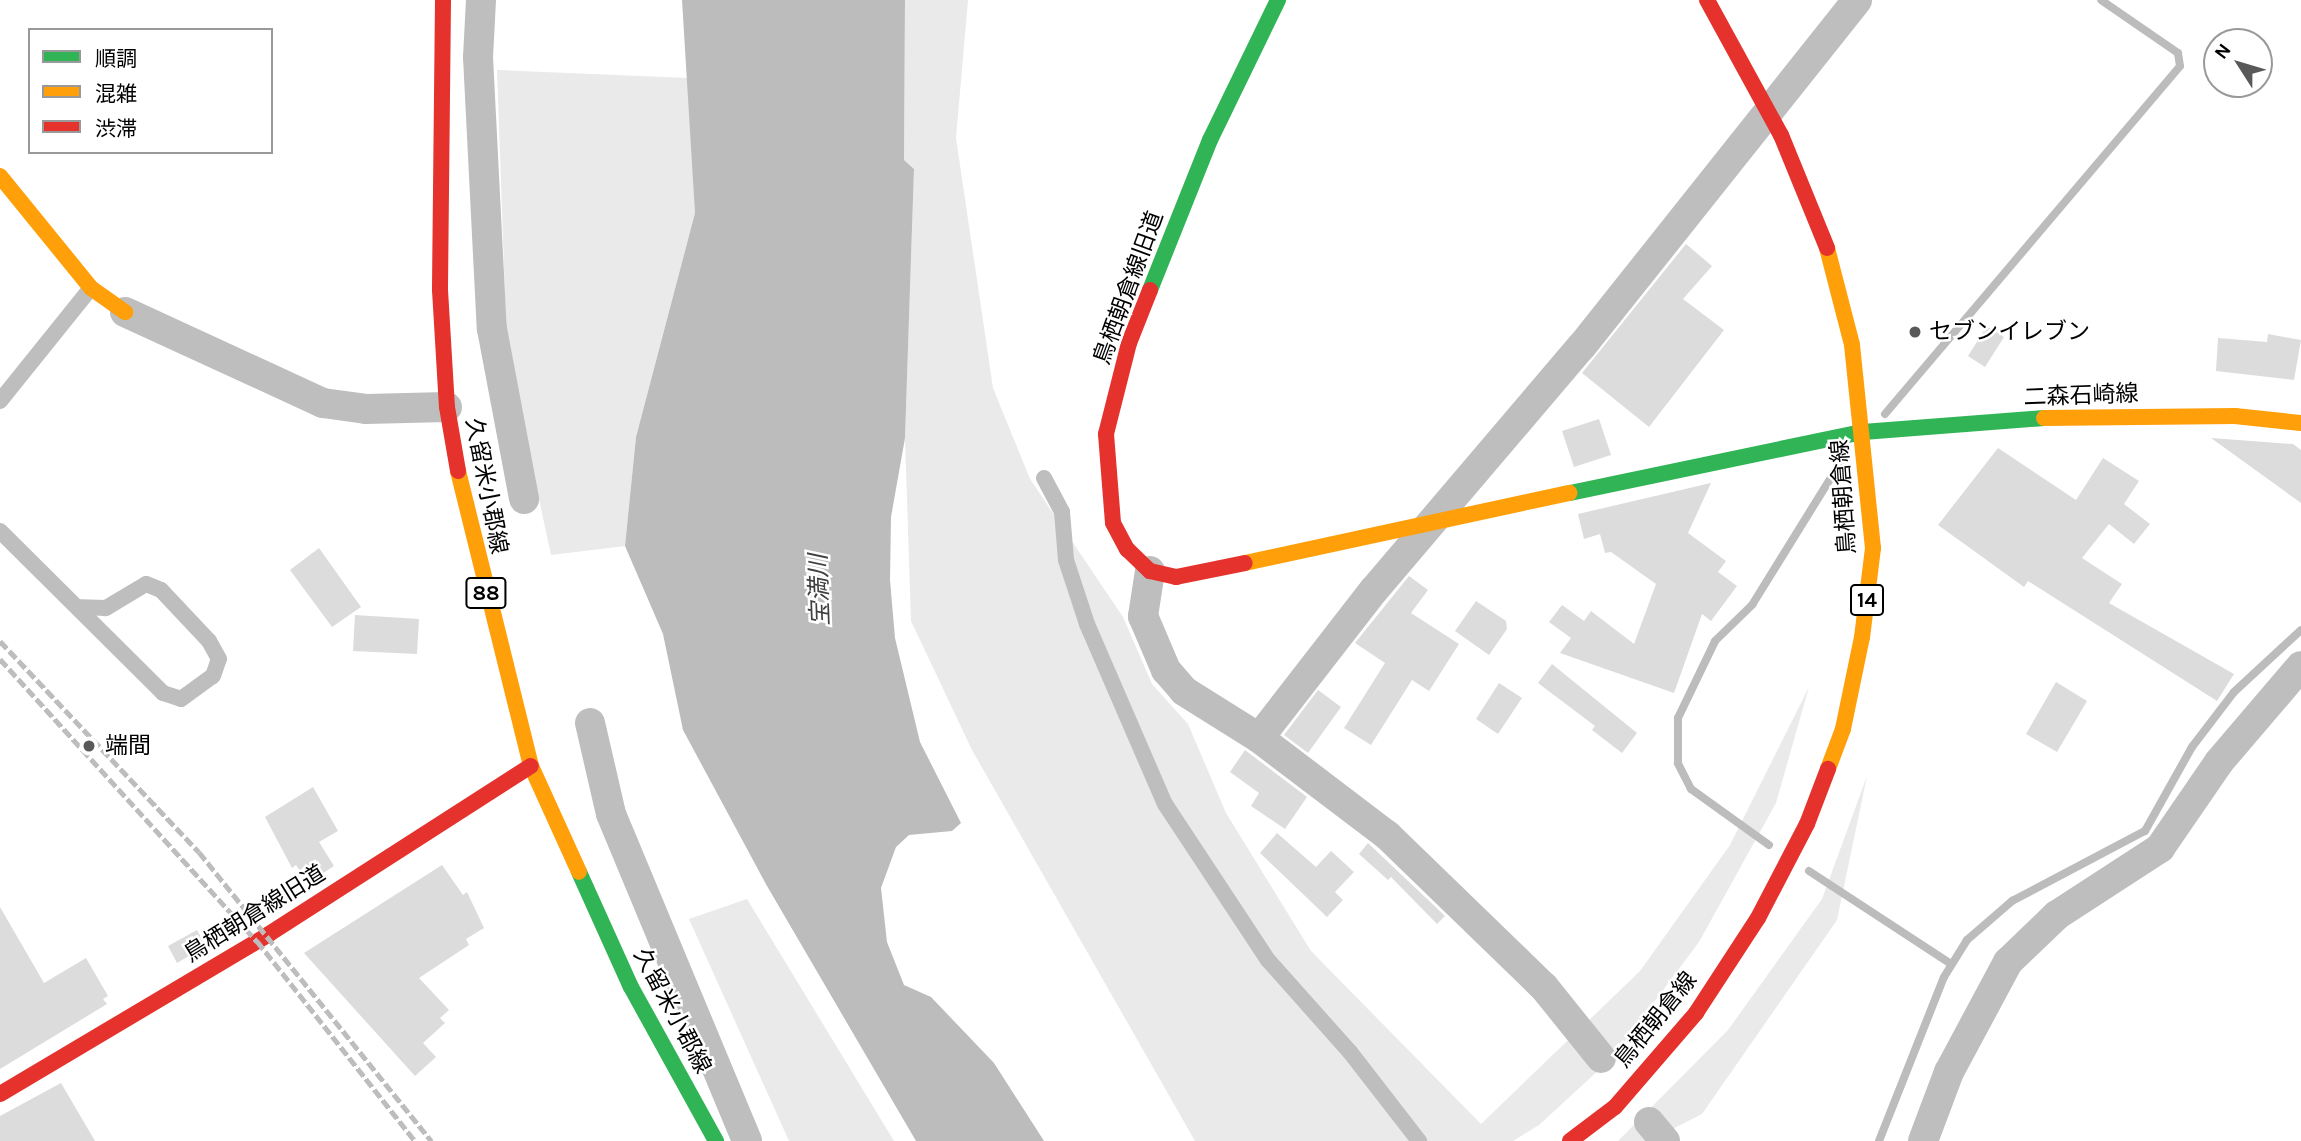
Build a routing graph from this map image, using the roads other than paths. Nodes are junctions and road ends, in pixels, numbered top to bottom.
1 (443, 0) edge
2 (481, 0) edge
3 (1278, 0) edge
4 (1707, 0) edge
5 (1857, 0) edge
6 (1770, 114) junction
7 (0, 176) edge
8 (91, 288) junction
9 (125, 312) joint
10 (0, 401) edge
11 (447, 407) junction
12 (2301, 423) edge
13 (1863, 432) junction
14 (1044, 478) dead end
15 (524, 499) dead end
16 (1425, 527) junction
17 (0, 531) edge
18 (1163, 574) junction
19 (81, 607) junction
20 (2301, 666) edge
21 (590, 723) dead end
22 (1259, 738) junction
23 (531, 766) junction
24 (1601, 1058) dead end
25 (0, 1094) edge
26 (716, 1141) edge
27 (747, 1141) edge
28 (1419, 1141) edge
29 (1570, 1141) edge
30 (1923, 1141) edge

1 - 11 main road, 久留米小郡線 / 88
2 - 15 street
3 - 18 main road, 鳥栖朝倉線旧道
4 - 6 main road, 鳥栖朝倉線 / 14
5 - 6 street
6 - 13 main road, 鳥栖朝倉線 / 14
6 - 16 street
7 - 8 main road
8 - 9 main road
8 - 10 lane
9 - 11 street
11 - 23 main road, 久留米小郡線 / 88
12 - 13 main road, 二森石崎線
13 - 16 main road, 二森石崎線
13 - 29 main road, 鳥栖朝倉線 / 14
14 - 28 lane
16 - 18 main road, 二森石崎線
16 - 22 street
17 - 19 lane
18 - 22 street
19 - 19 lane
20 - 30 street
21 - 27 street
22 - 24 street
23 - 25 main road, 鳥栖朝倉線旧道
23 - 26 main road, 久留米小郡線 / 88

